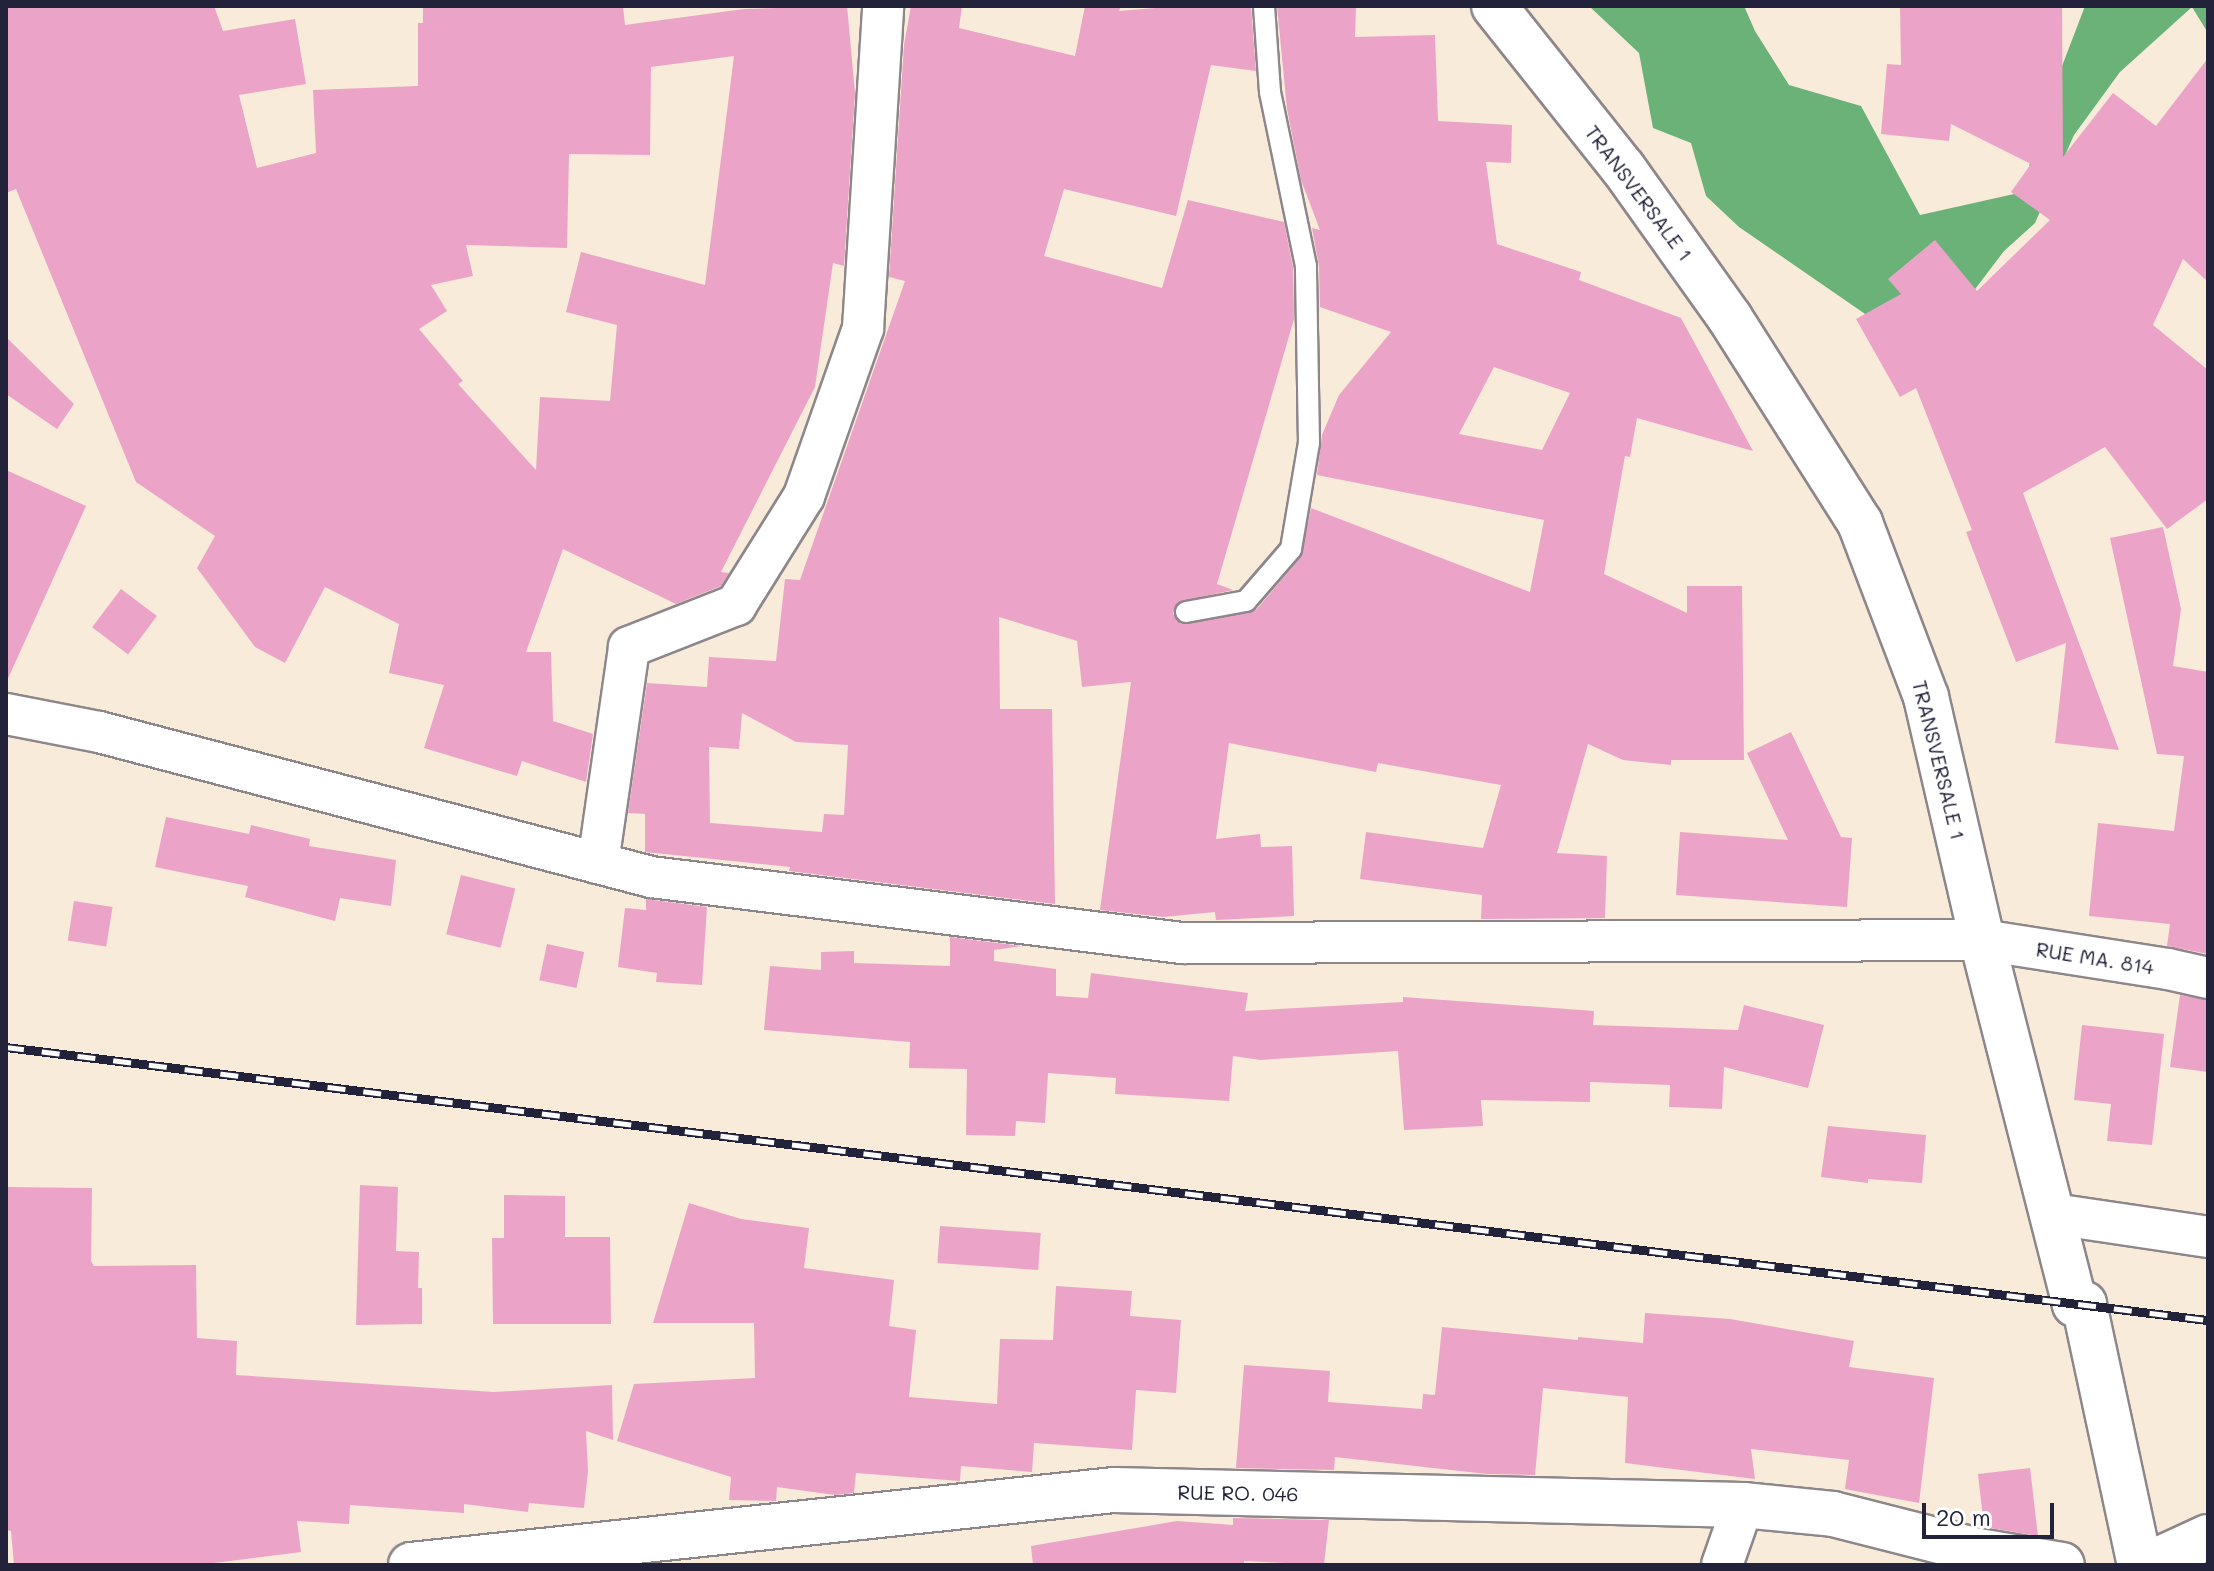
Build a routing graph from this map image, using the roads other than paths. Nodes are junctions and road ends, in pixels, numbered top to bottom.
1 (883, 6) edge
2 (1264, 6) edge
3 (1494, 6) edge
4 (1186, 612) dead end
5 (6, 714) edge
6 (598, 863) junction
7 (1982, 940) junction
8 (2208, 978) edge
9 (2053, 1214) junction
10 (2208, 1237) edge
11 (1743, 1505) junction
12 (2208, 1537) edge
13 (672, 1551) edge
14 (411, 1565) edge
15 (1722, 1565) edge
16 (2062, 1565) edge
17 (2140, 1565) edge
18 (2147, 1565) edge

1 - 6 street
2 - 4 lane
3 - 7 street, TRANSVERSALE 1
5 - 6 street, RUE MA. 814
6 - 7 street, RUE MA. 814
7 - 8 street, RUE MA. 814
7 - 9 street, TRANSVERSALE 1
9 - 10 street
9 - 17 street, TRANSVERSALE 1
11 - 13 street, RUE RO. 046
11 - 15 street
11 - 16 street, RUE RO. 046
12 - 18 street
13 - 14 street, RUE RO. 046

